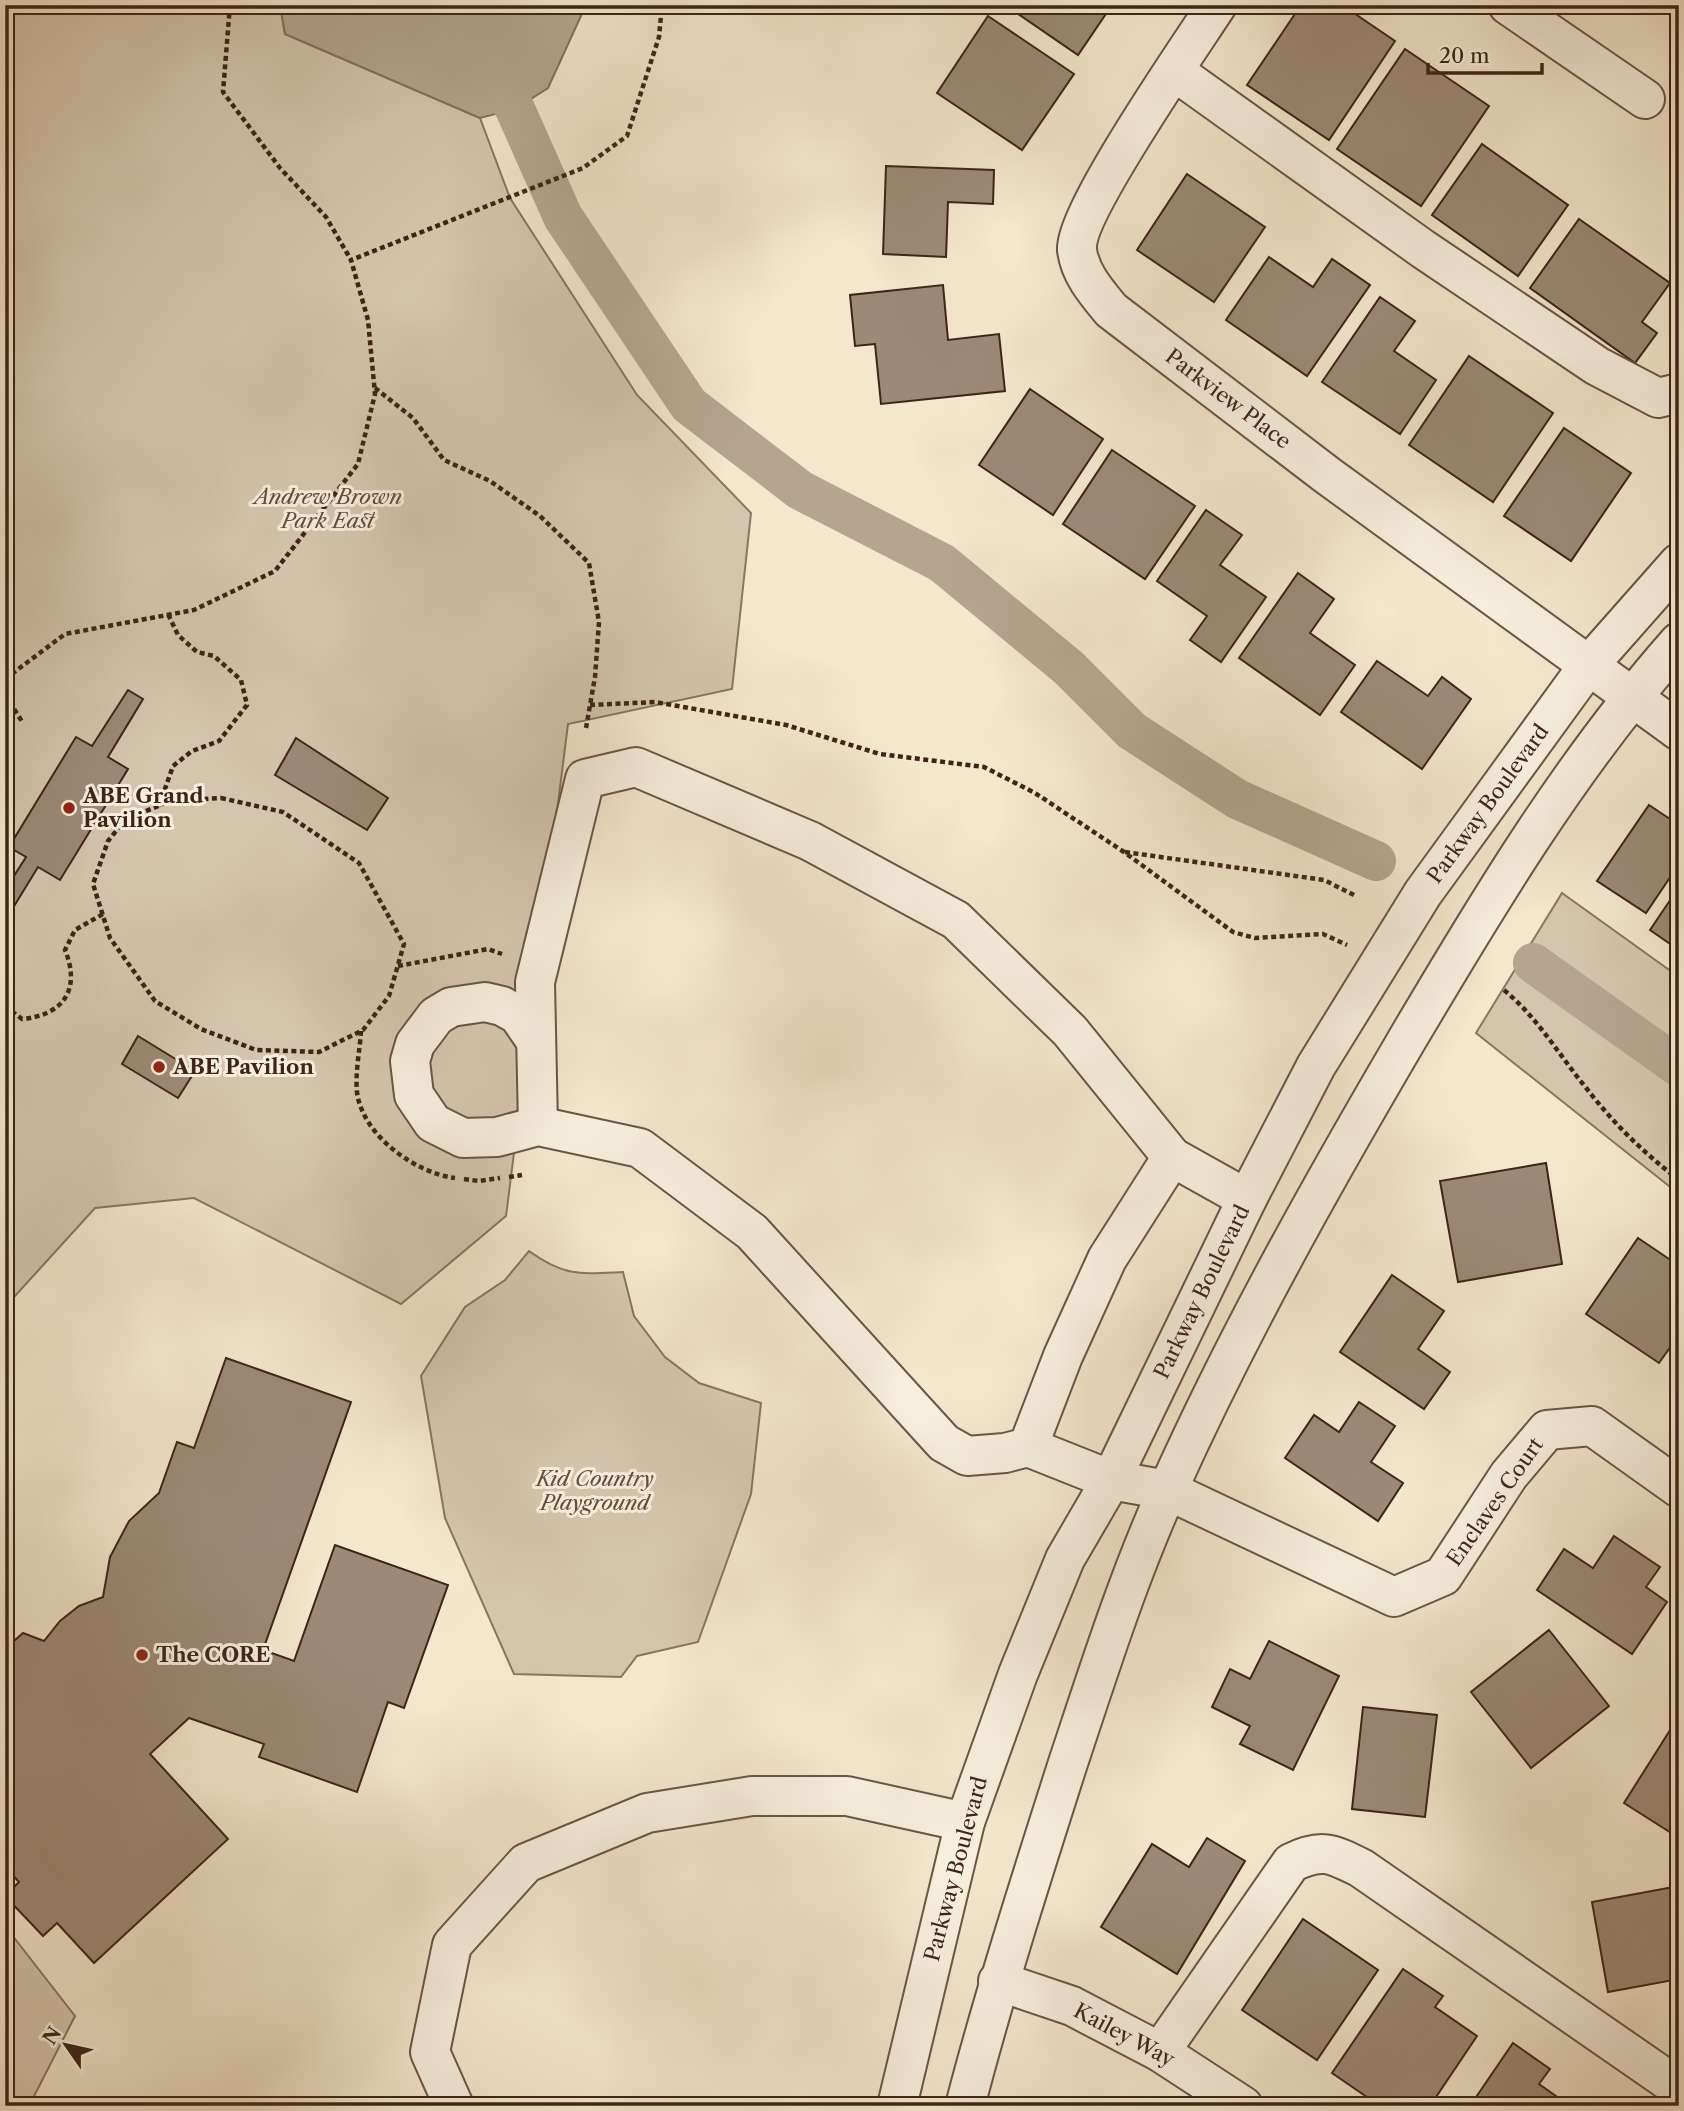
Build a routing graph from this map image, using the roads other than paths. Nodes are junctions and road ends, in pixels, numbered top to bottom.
1 (1217, 5) edge
2 (1508, 5) edge
3 (1174, 71) junction
4 (1645, 99) dead end
5 (1679, 393) edge
6 (1679, 564) edge
7 (1679, 642) edge
8 (1588, 666) junction
9 (1630, 697) junction
10 (1679, 731) edge
11 (536, 1041) junction
12 (538, 1126) junction
13 (1172, 1157) junction
14 (1247, 1199) junction
15 (1028, 1447) junction
16 (1111, 1480) junction
17 (1679, 1488) edge
18 (1167, 1490) junction
19 (965, 1822) junction
20 (998, 1981) junction
21 (1160, 2052) junction
22 (1679, 2088) edge
23 (454, 2106) edge
24 (897, 2106) edge
25 (965, 2106) edge
26 (1243, 2106) edge

1 - 3 street, Parkview Place
2 - 4 street
3 - 5 street
3 - 8 street, Parkview Place
6 - 8 street, Parkway Boulevard
7 - 9 street
8 - 9 street, Parkview Place
8 - 14 street, Parkway Boulevard
9 - 10 street, Parkview Place
9 - 18 street
11 - 12 street
11 - 12 street
11 - 13 street
12 - 15 street
13 - 14 street
13 - 15 street
14 - 16 street, Parkway Boulevard
15 - 16 street, Enclaves Court
16 - 18 street, Enclaves Court
16 - 19 street, Parkway Boulevard
17 - 18 street, Enclaves Court
18 - 20 street
19 - 23 street
19 - 24 street, Parkway Boulevard
20 - 21 street, Kailey Way
20 - 25 street
21 - 22 street
21 - 26 street, Kailey Way

